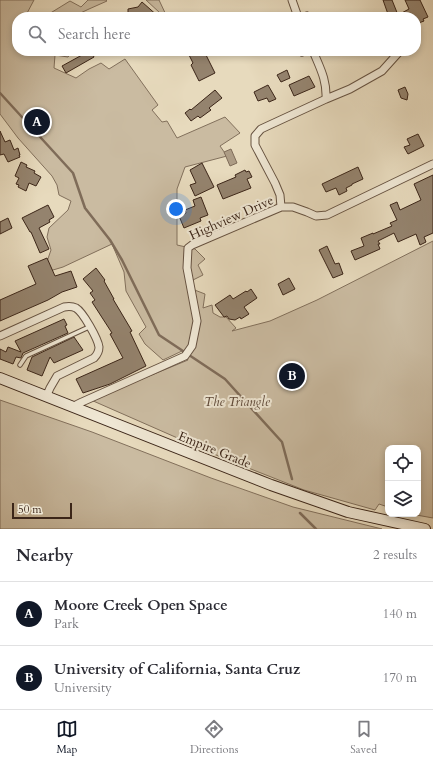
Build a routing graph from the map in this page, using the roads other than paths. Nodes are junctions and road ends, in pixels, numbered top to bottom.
1 (292, 0) edge
2 (297, 12) edge
3 (315, 56) edge
4 (396, 56) edge
5 (326, 99) junction
6 (433, 164) edge
7 (281, 207) junction
8 (89, 327) junction
9 (0, 336) edge
10 (20, 365) dead end
11 (0, 378) edge
12 (46, 397) junction
13 (72, 407) junction
14 (425, 529) edge

1 - 2 street
3 - 5 street
4 - 5 street
5 - 7 street
6 - 7 street, Highview Drive
7 - 13 street, Highview Drive
8 - 9 street
8 - 10 lane
8 - 12 street
11 - 12 main road, Empire Grade
12 - 13 main road, Empire Grade
13 - 14 main road, Empire Grade

